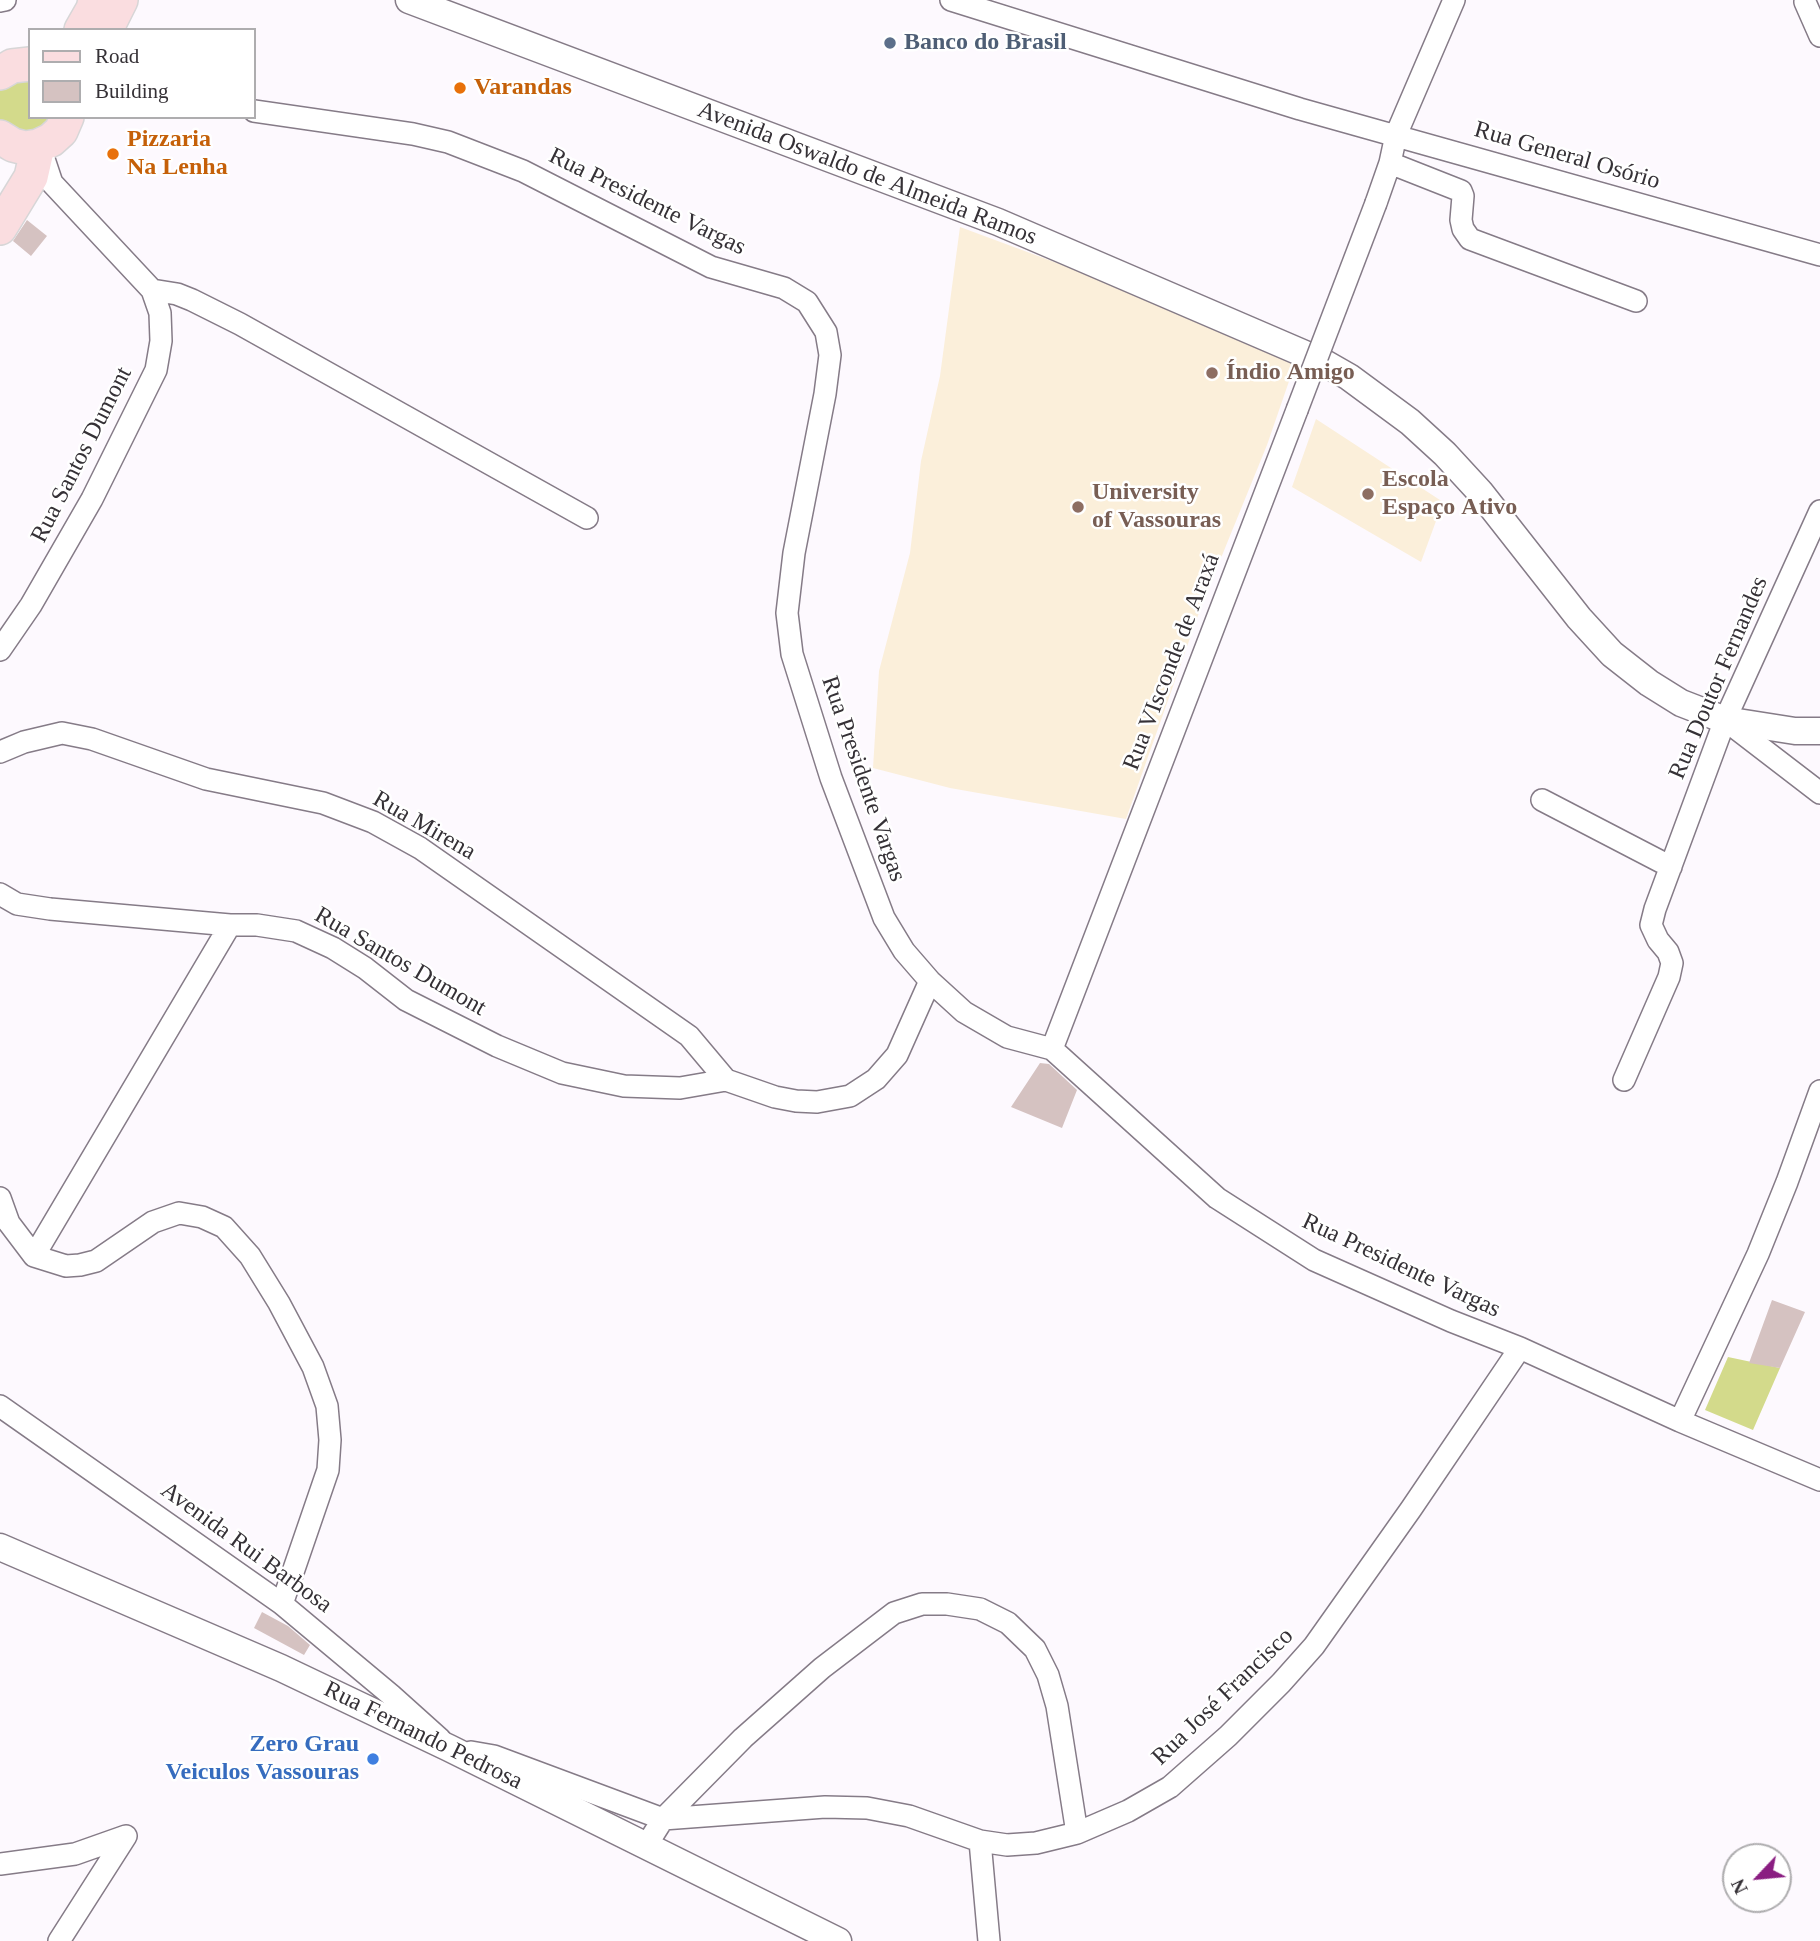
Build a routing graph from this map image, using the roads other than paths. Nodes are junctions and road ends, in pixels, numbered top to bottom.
1 (95, 0) edge
2 (121, 0) edge
3 (409, 0) edge
4 (951, 0) edge
5 (1454, 0) edge
6 (1805, 1) edge
7 (82, 28) edge
8 (107, 28) edge
9 (1820, 36) edge
10 (28, 64) edge
11 (0, 73) edge
12 (256, 111) edge
13 (66, 119) edge
14 (1396, 135) junction
15 (1, 138) edge
16 (40, 163) junction
17 (1390, 163) junction
18 (0, 228) edge
19 (1820, 255) edge
20 (152, 290) junction
21 (1636, 301) dead end
22 (1820, 511) edge
23 (587, 518) dead end
24 (0, 650) edge
25 (1725, 720) junction
26 (1820, 731) edge
27 (0, 752) edge
28 (1820, 793) edge
29 (1542, 800) dead end
30 (1671, 867) junction
31 (0, 894) edge
32 (230, 925) junction
33 (930, 981) junction
34 (1052, 1049) junction
35 (726, 1080) junction
36 (1624, 1080) dead end
37 (1820, 1091) edge
38 (0, 1198) edge
39 (34, 1256) junction
40 (1520, 1348) junction
41 (0, 1406) edge
42 (1679, 1421) junction
43 (1820, 1480) edge
44 (0, 1547) edge
45 (282, 1604) junction
46 (454, 1750) junction
47 (663, 1819) junction
48 (1077, 1833) junction
49 (980, 1841) junction
50 (646, 1846) junction
51 (0, 1864) edge
52 (59, 1941) edge
53 (838, 1941) edge
54 (989, 1941) edge

1 - 7 main road
2 - 8 main road
3 - 25 street, Avenida Oswaldo de Almeida Ramos
4 - 14 street, Rua General Osório
5 - 14 street, Rua VIsconde de Araxá
6 - 9 street
10 - 11 main road
12 - 33 street, Rua Presidente Vargas
13 - 16 main road
14 - 17 street, Rua VIsconde de Araxá
14 - 19 street, Rua General Osório
15 - 16 main road
16 - 18 main road
16 - 20 street, Rua Santos Dumont
17 - 21 street
17 - 34 street, Rua VIsconde de Araxá, bridge
20 - 23 street
20 - 24 street, Rua Santos Dumont
22 - 25 street, Rua Doutor Fernandes
25 - 26 street, Avenida Oswaldo de Almeida Ramos
25 - 28 street
25 - 30 street, Rua Doutor Fernandes
27 - 35 street, Rua Mirena
29 - 30 street
30 - 36 street, Rua Doutor Fernandes
31 - 32 street, Rua Santos Dumont
32 - 35 street, Rua Santos Dumont
32 - 39 street
33 - 34 street, Rua Presidente Vargas
33 - 35 street, Rua Santos Dumont
34 - 40 street, Rua Presidente Vargas
37 - 42 street
38 - 39 street
39 - 45 street
40 - 42 street, Rua Presidente Vargas
40 - 48 street, Rua José Francisco
41 - 45 street, Avenida Rui Barbosa
42 - 43 street, Rua Presidente Vargas
44 - 46 street, Rua Fernando Pedrosa
45 - 46 street, Avenida Rui Barbosa
46 - 47 street, Rua José Francisco
46 - 50 street, Rua Fernando Pedrosa
47 - 48 street
47 - 49 street, Rua José Francisco
47 - 50 street
48 - 49 street, Rua José Francisco
49 - 54 street
50 - 53 street, Rua Fernando Pedrosa
51 - 52 street

